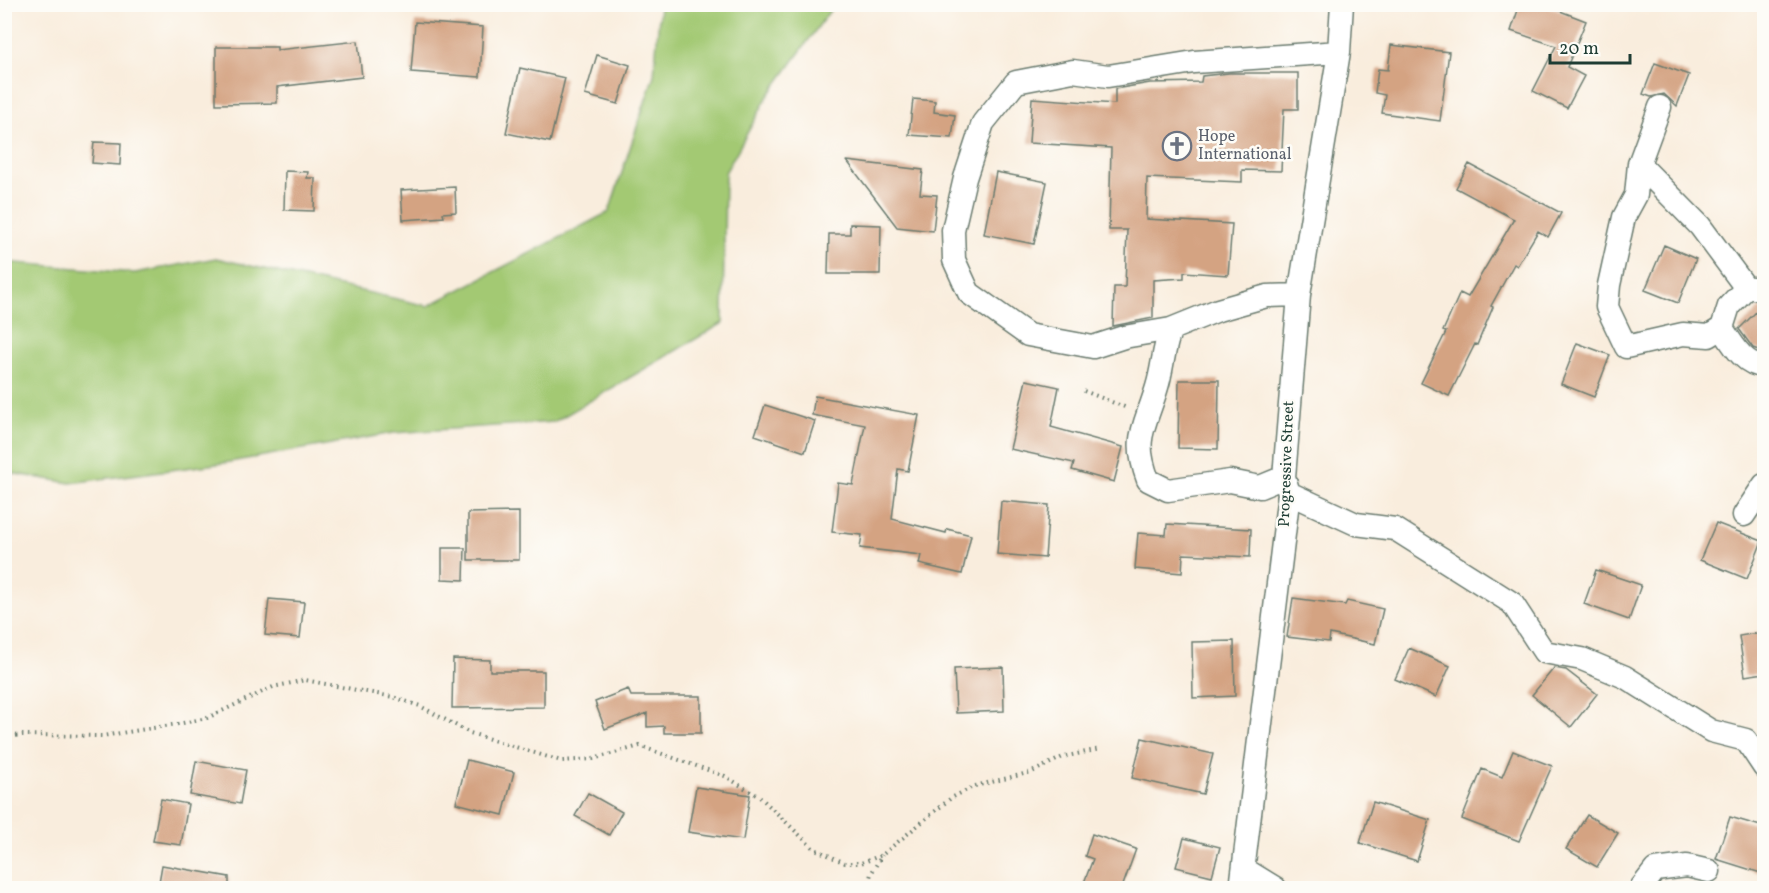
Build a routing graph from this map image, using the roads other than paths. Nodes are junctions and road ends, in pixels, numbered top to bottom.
1 (1342, 4) edge
2 (1339, 52) junction
3 (1660, 107) dead end
4 (1639, 164) junction
5 (1755, 288) edge
6 (1299, 296) junction
7 (1722, 328) junction
8 (1171, 329) junction
9 (1764, 366) edge
10 (1287, 485) junction
11 (1764, 485) edge
12 (1744, 515) dead end
13 (1764, 767) edge
14 (1709, 871) dead end
15 (1242, 879) edge
16 (1275, 888) edge
17 (1641, 888) edge

1 - 2 street, Progressive Street
2 - 6 street, Progressive Street
2 - 8 street
3 - 4 street
4 - 5 street
4 - 7 street
5 - 7 street
6 - 8 street
6 - 10 street, Progressive Street
7 - 9 street
8 - 10 street
10 - 13 street
10 - 15 street, Progressive Street
11 - 12 street
14 - 17 street
15 - 16 street

